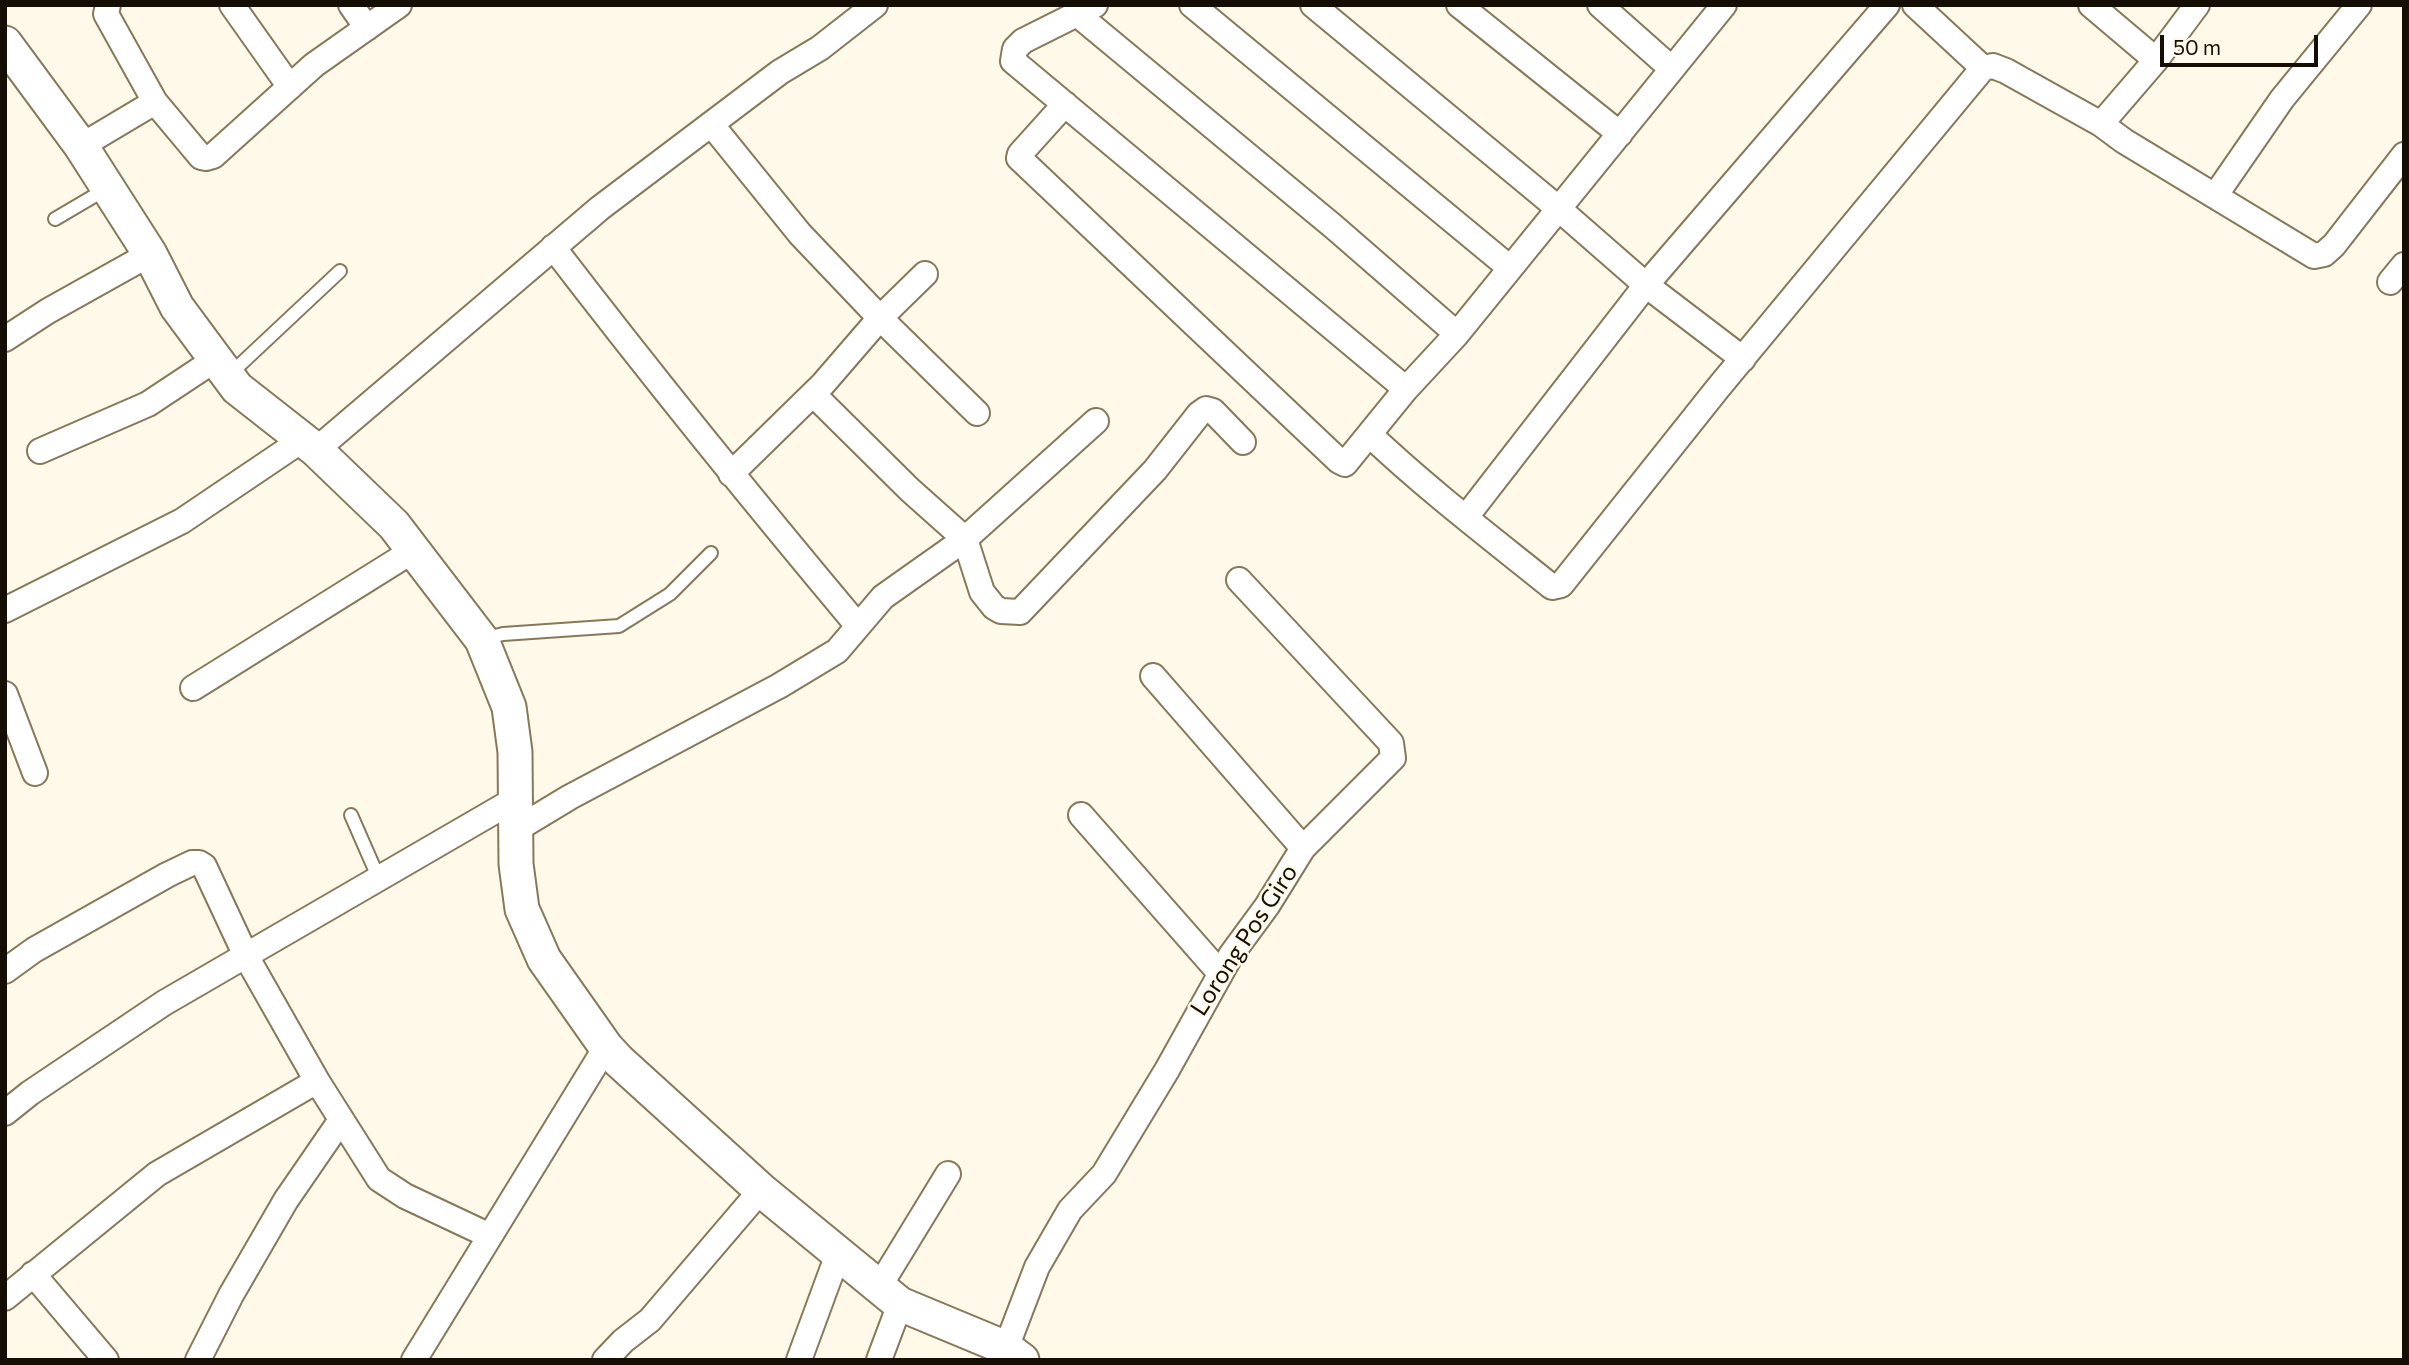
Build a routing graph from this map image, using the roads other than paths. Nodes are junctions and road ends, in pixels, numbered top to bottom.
1 (108, 5) edge
2 (232, 5) edge
3 (351, 5) edge
4 (399, 5) edge
5 (875, 5) edge
6 (1192, 5) edge
7 (1313, 5) edge
8 (1460, 5) edge
9 (1600, 5) edge
10 (1724, 5) edge
11 (1887, 5) edge
12 (1915, 5) edge
13 (2091, 5) edge
14 (2197, 5) edge
15 (2360, 5) edge
16 (1086, 10) edge
17 (366, 28) junction
18 (5, 43) edge
19 (2156, 60) junction
20 (1672, 68) junction
21 (1983, 68) junction
22 (290, 87) junction
23 (155, 102) junction
24 (1065, 104) junction
25 (711, 124) junction
26 (2101, 124) junction
27 (1619, 134) junction
28 (81, 146) junction
29 (2404, 155) edge
30 (106, 189) junction
31 (2215, 196) junction
32 (1559, 209) junction
33 (55, 219) dead end
34 (554, 247) junction
35 (150, 254) junction
36 (1510, 268) junction
37 (340, 271) dead end
38 (925, 274) dead end
39 (1646, 285) junction
40 (880, 318) junction
41 (1457, 334) junction
42 (5, 339) edge
43 (1744, 359) junction
44 (222, 368) junction
45 (1406, 389) junction
46 (813, 394) junction
47 (977, 412) dead end
48 (1096, 421) dead end
49 (1370, 435) junction
50 (1243, 442) dead end
51 (309, 445) junction
52 (40, 450) dead end
53 (731, 474) junction
54 (1466, 517) junction
55 (965, 539) junction
56 (414, 550) junction
57 (711, 553) dead end
58 (1239, 580) dead end
59 (5, 611) edge
60 (858, 626) junction
61 (482, 639) junction
62 (1153, 676) dead end
63 (193, 688) dead end
64 (5, 694) edge
65 (34, 773) dead end
66 (515, 814) junction
67 (351, 815) dead end
68 (1081, 815) dead end
69 (1303, 848) junction
70 (379, 879) junction
71 (246, 956) junction
72 (5, 971) edge
73 (1220, 973) junction
74 (606, 1047) junction
75 (317, 1081) junction
76 (5, 1113) edge
77 (341, 1120) junction
78 (948, 1174) dead end
79 (761, 1190) junction
80 (490, 1236) junction
81 (838, 1254) junction
82 (33, 1274) junction
83 (889, 1295) junction
84 (5, 1298) edge
85 (1014, 1354) edge
86 (106, 1360) edge
87 (198, 1360) edge
88 (414, 1360) edge
89 (604, 1360) edge
90 (799, 1360) edge
91 (879, 1360) edge

1 - 23 street
2 - 22 street
3 - 17 street
4 - 17 street
5 - 25 street
6 - 36 street
7 - 32 street
8 - 27 street
9 - 20 street
10 - 20 street
11 - 39 street
12 - 21 street
13 - 19 street
14 - 19 street
15 - 31 street
16 - 24 street
16 - 41 street
17 - 22 street
18 - 28 main road
19 - 26 street
20 - 27 street
21 - 26 street
21 - 43 street
22 - 23 street
23 - 28 street
24 - 45 street
24 - 49 street
25 - 34 street
25 - 40 street
26 - 31 street
27 - 32 street
28 - 30 main road
29 - 31 street
30 - 33 lane
30 - 35 main road
32 - 36 street
32 - 39 street
34 - 51 street
34 - 53 street
35 - 42 street
35 - 44 main road
36 - 41 street
37 - 44 lane
38 - 40 street
39 - 43 street
39 - 54 street
40 - 46 street
40 - 47 street
41 - 45 street
43 - 54 street
44 - 51 main road
44 - 52 street
45 - 49 street
46 - 53 street
46 - 55 street
48 - 55 street
49 - 54 street
50 - 55 street
51 - 56 main road
51 - 59 street
53 - 60 street
55 - 60 street
56 - 61 main road
56 - 63 street
57 - 61 lane
58 - 69 street, Lorong Pos Giro
60 - 66 street
61 - 66 main road
62 - 69 street
64 - 65 street
66 - 70 street
66 - 74 main road
67 - 70 lane
68 - 73 street
69 - 73 street, Lorong Pos Giro
70 - 71 street
71 - 72 street
71 - 75 street
71 - 76 street
73 - 85 street, Lorong Pos Giro
74 - 79 main road
74 - 80 street
75 - 77 street
75 - 82 street
77 - 80 street
77 - 87 street
78 - 83 street
79 - 81 main road
79 - 89 street
80 - 88 street
81 - 83 main road
81 - 90 street
82 - 84 street
82 - 86 street
83 - 85 main road
83 - 91 street

